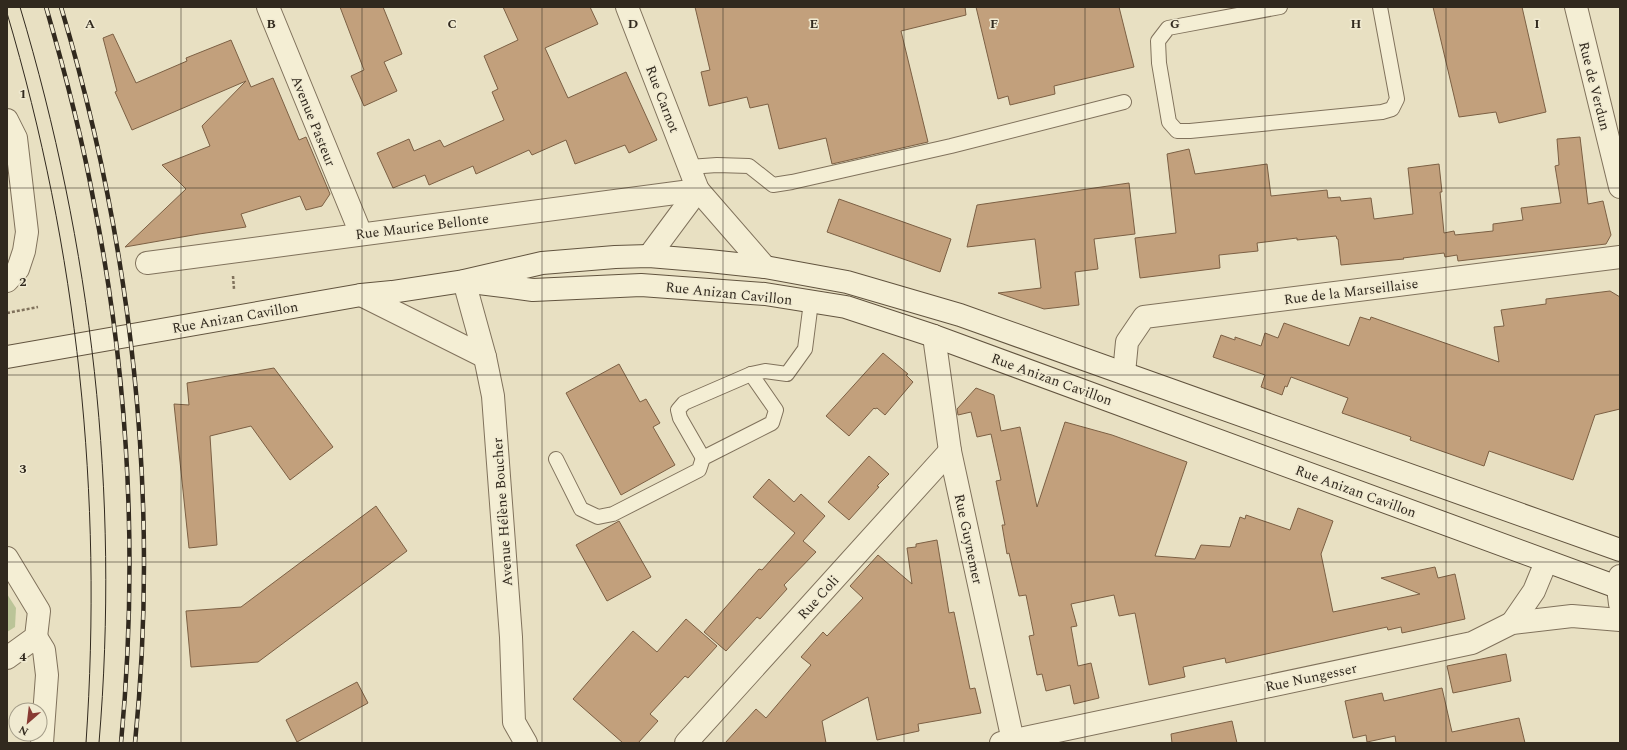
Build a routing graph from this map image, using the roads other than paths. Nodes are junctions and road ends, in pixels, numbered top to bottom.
1 (268, 7) edge
2 (627, 7) edge
3 (1280, 7) edge
4 (1380, 7) edge
5 (1576, 7) edge
6 (1124, 102) dead end
7 (7, 120) edge
8 (689, 167) junction
9 (1620, 184) edge
10 (698, 190) junction
11 (361, 234) junction
12 (649, 256) junction
13 (1620, 257) edge
14 (147, 262) dead end
15 (765, 267) junction
16 (7, 281) edge
17 (464, 281) junction
18 (361, 295) junction
19 (811, 302) junction
20 (934, 336) junction
21 (7, 357) edge
22 (485, 357) junction
23 (1124, 373) junction
24 (752, 374) junction
25 (950, 452) junction
26 (703, 458) junction
27 (556, 459) dead end
28 (1620, 550) edge
29 (7, 558) edge
30 (1546, 562) junction
31 (1620, 589) edge
32 (1620, 620) edge
33 (1512, 623) junction
34 (36, 638) junction
35 (7, 658) edge
36 (1007, 742) edge
37 (42, 743) edge
38 (526, 743) edge
39 (686, 743) edge

1 - 11 street, Avenue Pasteur
2 - 8 street, Rue Carnot
3 - 4 lane
5 - 9 street, Rue de Verdun
6 - 8 lane
7 - 16 street
8 - 10 street, Rue Carnot
10 - 11 street, Rue Maurice Bellonte
10 - 12 street
10 - 15 street, Rue Carnot
11 - 14 street, Rue Maurice Bellonte
12 - 15 street, Rue Anizan Cavillon
12 - 17 street, Rue Anizan Cavillon
13 - 23 street, Rue de la Marseillaise
15 - 23 street, Rue Anizan Cavillon
17 - 18 street, Rue Anizan Cavillon
17 - 19 street, Rue Anizan Cavillon
17 - 22 street, Avenue Hélène Boucher
18 - 21 street, Rue Anizan Cavillon
18 - 22 street
19 - 20 street, Rue Anizan Cavillon
19 - 24 lane
20 - 25 street, Rue Guynemer
20 - 30 street, Rue Anizan Cavillon
22 - 38 street, Avenue Hélène Boucher
23 - 28 street, Rue Anizan Cavillon
24 - 26 lane
24 - 26 lane
25 - 36 street, Rue Guynemer
25 - 39 street, Rue Coli
26 - 27 lane
29 - 34 street
30 - 31 street, Rue Anizan Cavillon
30 - 33 street
32 - 33 street, Rue Nungesser
33 - 36 street, Rue Nungesser
34 - 35 street
34 - 37 street

